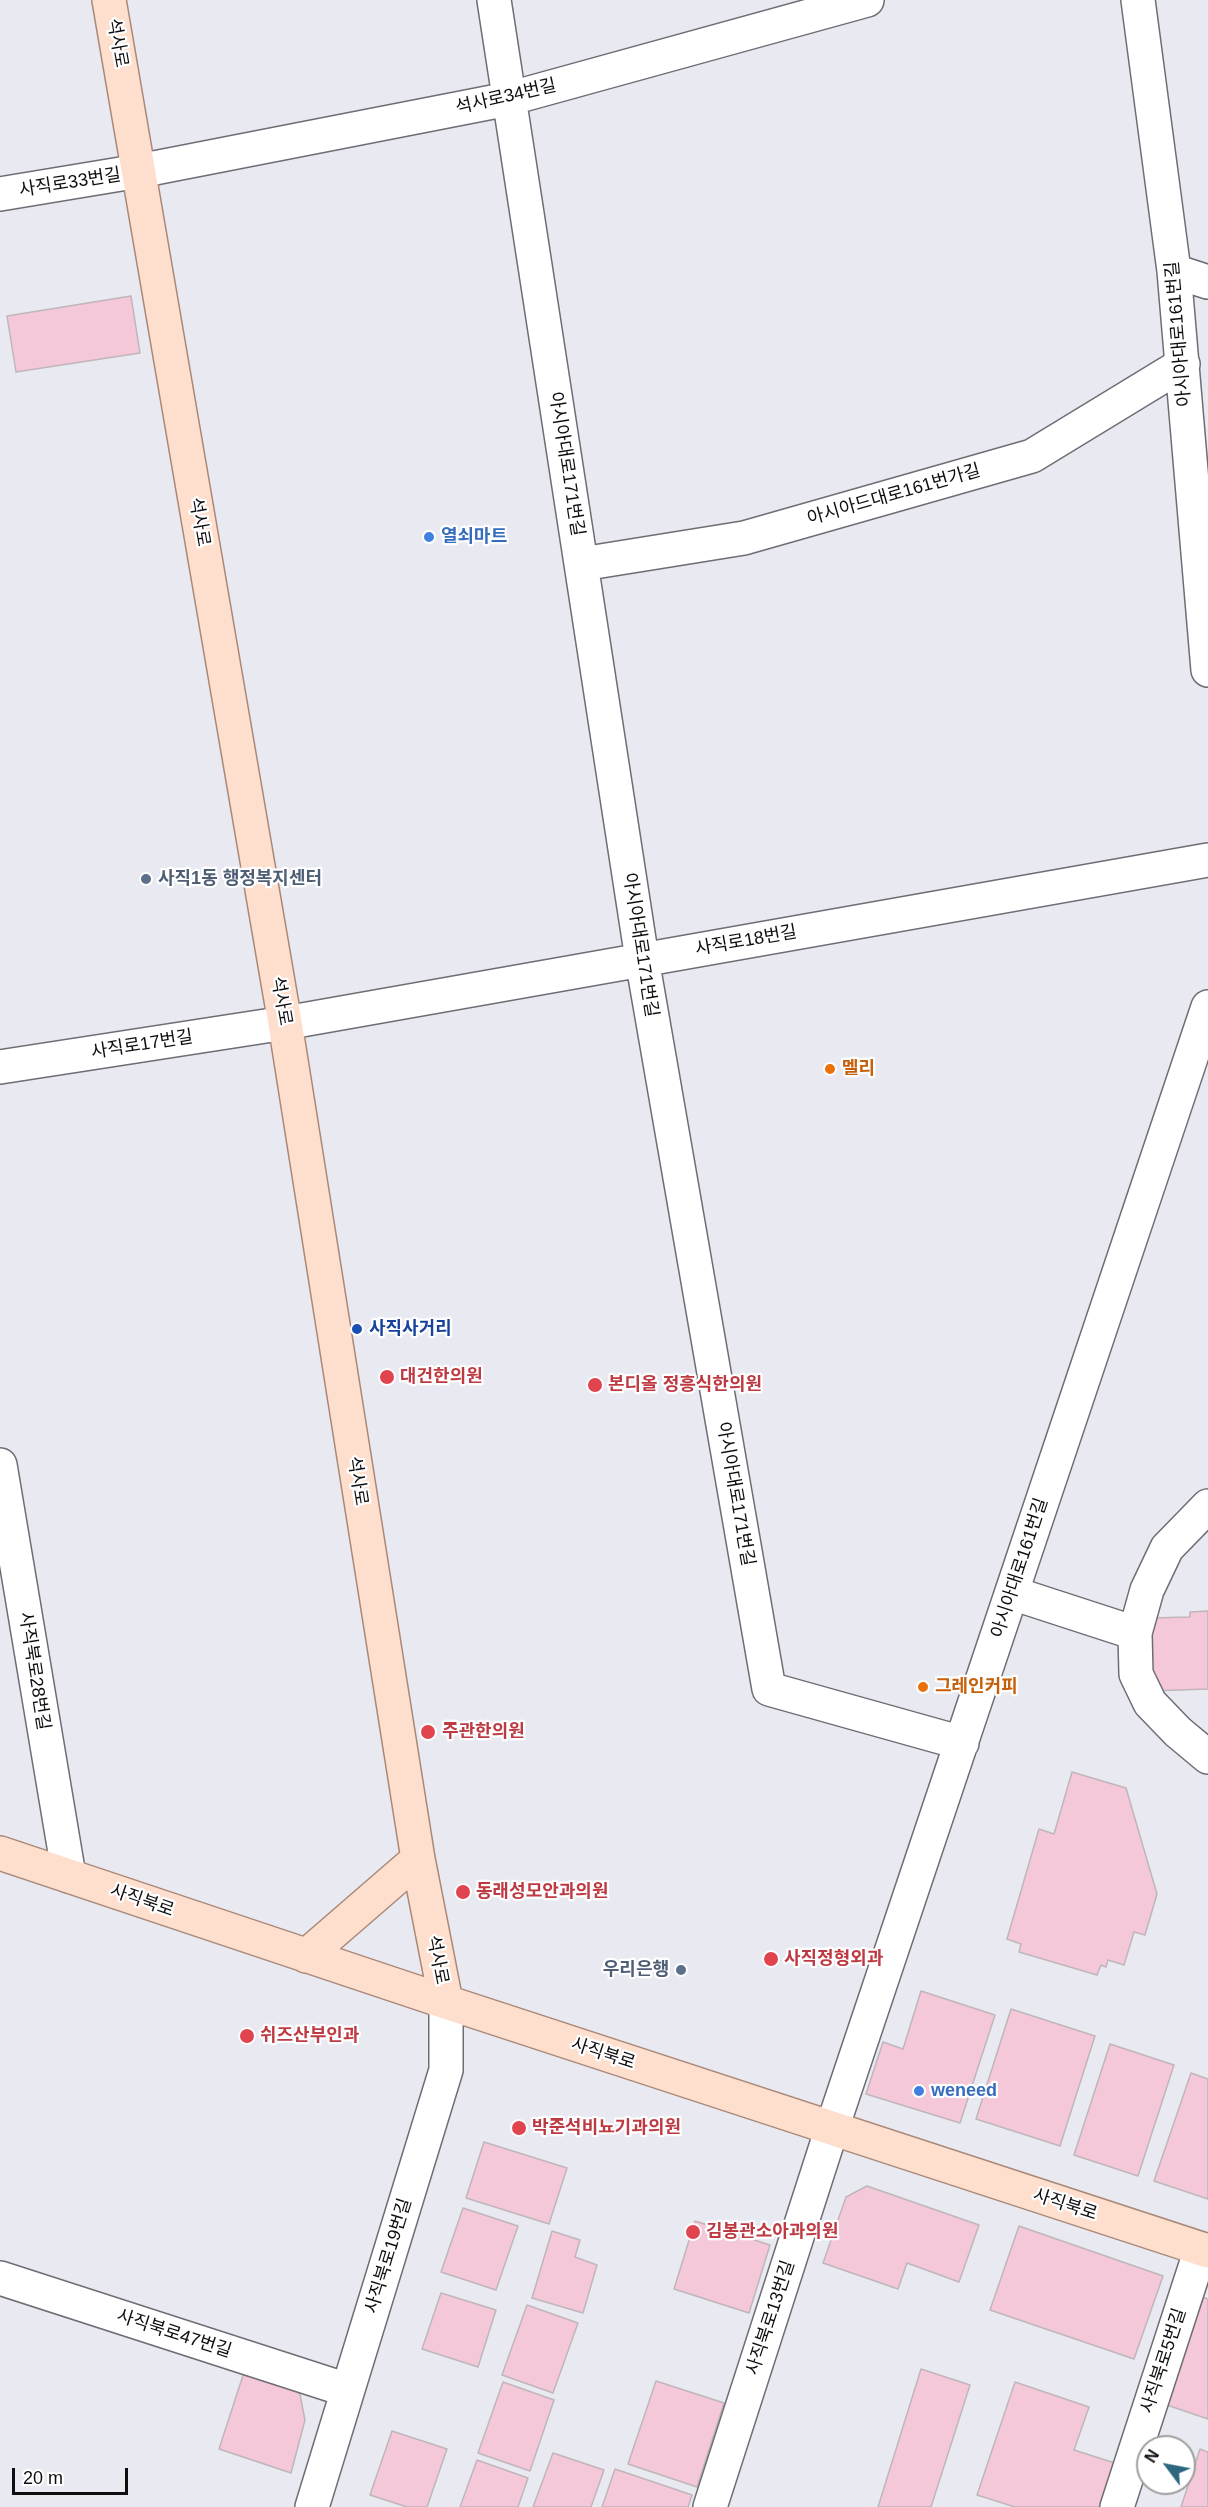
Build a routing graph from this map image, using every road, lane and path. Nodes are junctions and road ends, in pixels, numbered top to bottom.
1 (109, 0) edge
2 (494, 0) edge
3 (867, 0) edge
4 (1138, 0) edge
5 (798, 10) edge
6 (508, 99) junction
7 (140, 171) junction
8 (0, 194) edge
9 (1174, 271) junction
10 (1208, 282) edge
11 (1183, 364) junction
12 (582, 564) junction
13 (1208, 670) edge
14 (1208, 860) edge
15 (642, 959) junction
16 (1208, 1007) edge
17 (285, 1023) junction
18 (0, 1067) edge
19 (0, 1465) edge
20 (1208, 1506) edge
21 (1012, 1593) junction
22 (1135, 1633) junction
23 (962, 1743) junction
24 (1208, 1756) edge
25 (0, 1853) edge
26 (418, 1859) junction
27 (69, 1876) junction
28 (306, 1956) junction
29 (446, 2002) junction
30 (832, 2128) junction
31 (1204, 2250) edge
32 (0, 2278) edge
33 (347, 2390) junction
34 (312, 2507) edge
35 (710, 2507) edge
36 (1117, 2507) edge

1 - 7 main road, 석사로
2 - 6 street, 아시아대로171번길
3 - 5 street, 석사로34번길
4 - 9 street, 아시아대로161번길
5 - 6 street, 석사로34번길
6 - 7 street, 석사로34번길
6 - 12 street, 아시아대로171번길
7 - 8 street, 사직로33번길
7 - 17 main road, 석사로
9 - 10 street
9 - 11 street, 아시아대로161번길
11 - 12 street, 아시아드대로161번가길
11 - 13 street, 아시아대로161번길
12 - 15 street, 아시아대로171번길
14 - 15 street, 사직로18번길
15 - 17 street, 사직로18번길
15 - 23 street, 아시아대로171번길
16 - 21 street, 아시아대로161번길
17 - 18 street, 사직로17번길
17 - 26 main road, 석사로
19 - 27 street, 사직북로28번길
20 - 22 street
21 - 22 street
21 - 23 street, 아시아대로161번길
22 - 24 street
23 - 30 street, 아시아대로161번길
25 - 27 main road, 사직북로
26 - 28 main road
26 - 29 main road, 석사로
27 - 28 main road, 사직북로
28 - 29 main road, 사직북로
29 - 30 main road, 사직북로
29 - 33 street, 사직북로19번길
30 - 31 main road, 사직북로
30 - 35 street, 사직북로13번길
31 - 36 street, 사직북로5번길
32 - 33 street, 사직북로47번길
33 - 34 street, 사직북로19번길

